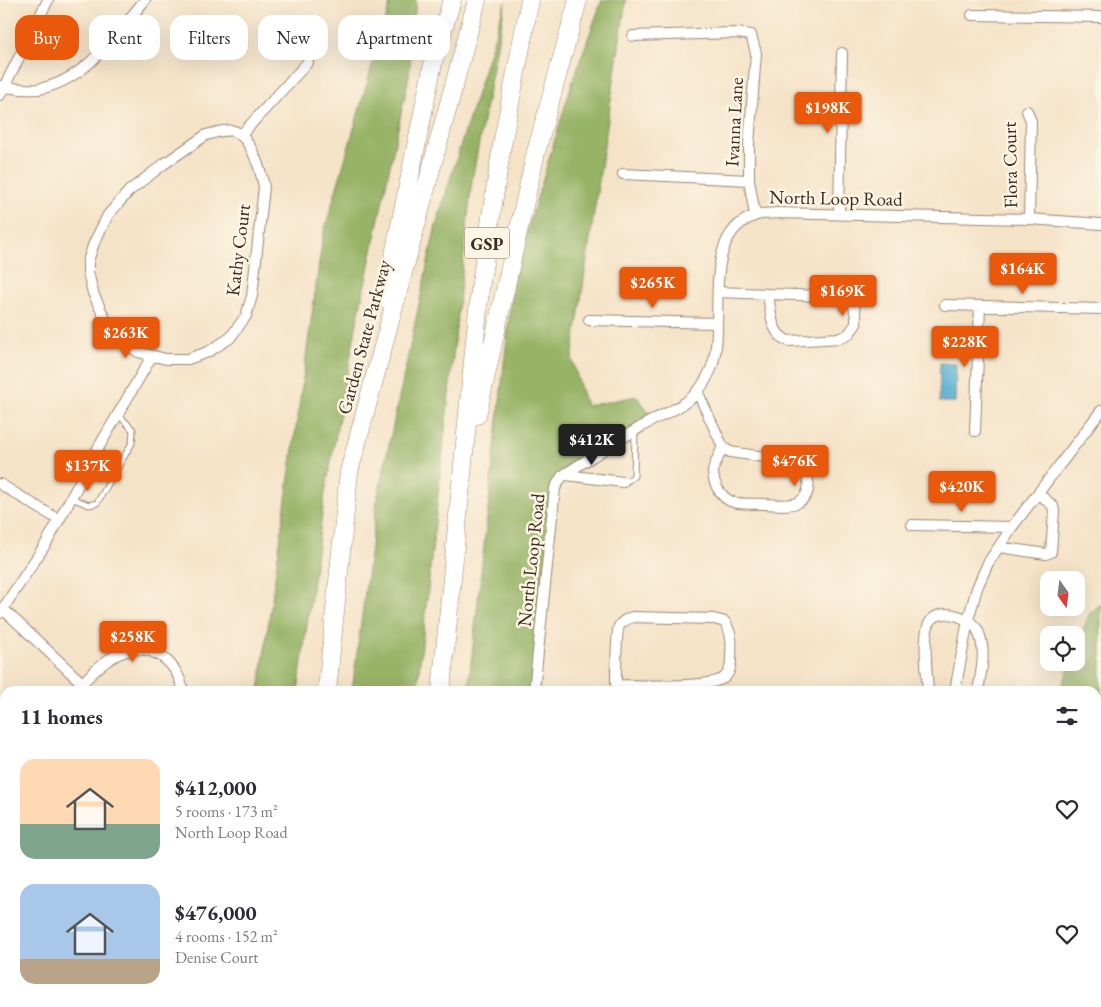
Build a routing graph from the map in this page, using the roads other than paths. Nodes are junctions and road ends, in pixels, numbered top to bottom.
1 (48, 0) edge
2 (145, 0) edge
3 (452, 0) edge
4 (477, 0) edge
5 (530, 0) edge
6 (578, 0) edge
7 (972, 14) dead end
8 (1101, 17) edge
9 (633, 36) dead end
10 (842, 54) dead end
11 (308, 62) dead end
12 (1, 89) edge
13 (1027, 111) dead end
14 (241, 135) junction
15 (622, 174) dead end
16 (749, 180) junction
17 (839, 214) junction
18 (755, 215) junction
19 (1028, 219) junction
20 (1101, 224) edge
21 (718, 292) junction
22 (768, 294) junction
23 (944, 305) dead end
24 (980, 306) junction
25 (1101, 309) edge
26 (589, 320) dead end
27 (716, 323) junction
28 (152, 356) junction
29 (697, 391) junction
30 (1100, 413) edge
31 (118, 414) junction
32 (635, 430) junction
33 (974, 431) dead end
34 (723, 447) junction
35 (349, 472) junction
36 (562, 476) junction
37 (623, 482) joint
38 (0, 484) edge
39 (461, 489) junction
40 (1038, 493) junction
41 (71, 498) junction
42 (59, 520) junction
43 (912, 525) dead end
44 (1012, 527) junction
45 (999, 547) junction
46 (1, 611) edge
47 (968, 620) junction
48 (82, 683) junction
49 (79, 686) edge
50 (181, 686) edge
51 (328, 686) edge
52 (441, 686) edge
53 (535, 686) edge
54 (616, 686) edge
55 (681, 686) edge
56 (928, 686) edge
57 (956, 686) edge
58 (979, 686) edge

1 - 12 street
2 - 12 street
3 - 35 highway
4 - 35 highway, Garden State Parkway
5 - 39 highway, GSP
6 - 39 highway
7 - 8 street
9 - 16 street, Ivanna Lane
10 - 17 street
11 - 14 street
13 - 19 street, Flora Court
14 - 28 street, Kathy Court
14 - 28 street, Kathy Court
15 - 16 street
16 - 18 street, Ivanna Lane
17 - 18 street, North Loop Road
17 - 19 street, North Loop Road
18 - 21 street, North Loop Road
19 - 20 street, North Loop Road
21 - 22 street
21 - 27 street, North Loop Road
22 - 22 street
23 - 24 street
24 - 25 street
24 - 33 street
26 - 27 street
27 - 29 street, North Loop Road
28 - 31 street
29 - 32 street, North Loop Road
29 - 34 street
30 - 40 street
31 - 41 street
31 - 41 lane
32 - 36 street, North Loop Road
32 - 37 lane
34 - 34 street
35 - 51 highway, Garden State Parkway
36 - 37 street
36 - 53 street, North Loop Road
38 - 42 street
39 - 52 highway, GSP
40 - 44 street
40 - 45 street
41 - 42 street
42 - 46 street
43 - 44 street
44 - 45 street
45 - 47 street
46 - 48 street
47 - 56 street
47 - 57 street
47 - 58 street
48 - 49 street
48 - 50 street
54 - 55 street

